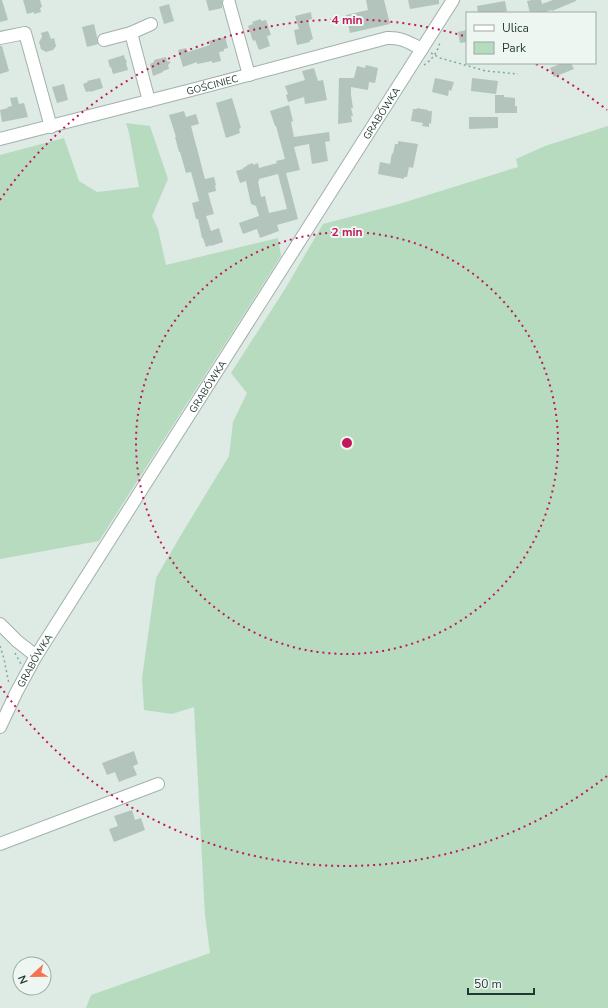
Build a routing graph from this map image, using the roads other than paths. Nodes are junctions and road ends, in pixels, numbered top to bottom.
1 (453, 0) edge
2 (230, 3) dead end
3 (151, 24) dead end
4 (131, 33) junction
5 (0, 38) edge
6 (104, 40) dead end
7 (422, 49) junction
8 (249, 75) junction
9 (149, 101) junction
10 (51, 127) junction
11 (0, 140) edge
12 (0, 624) edge
13 (36, 656) junction
14 (0, 727) edge
15 (158, 784) dead end
16 (0, 844) edge

1 - 7 street, GRABÓWKA
2 - 8 street
3 - 4 street
4 - 6 street
4 - 9 street
5 - 10 street
7 - 8 street, GOŚCINIEC
7 - 13 street, GRABÓWKA
8 - 9 street, GOŚCINIEC
9 - 10 street, GOŚCINIEC
10 - 11 street, GOŚCINIEC
12 - 13 street
13 - 14 street, GRABÓWKA
15 - 16 street

